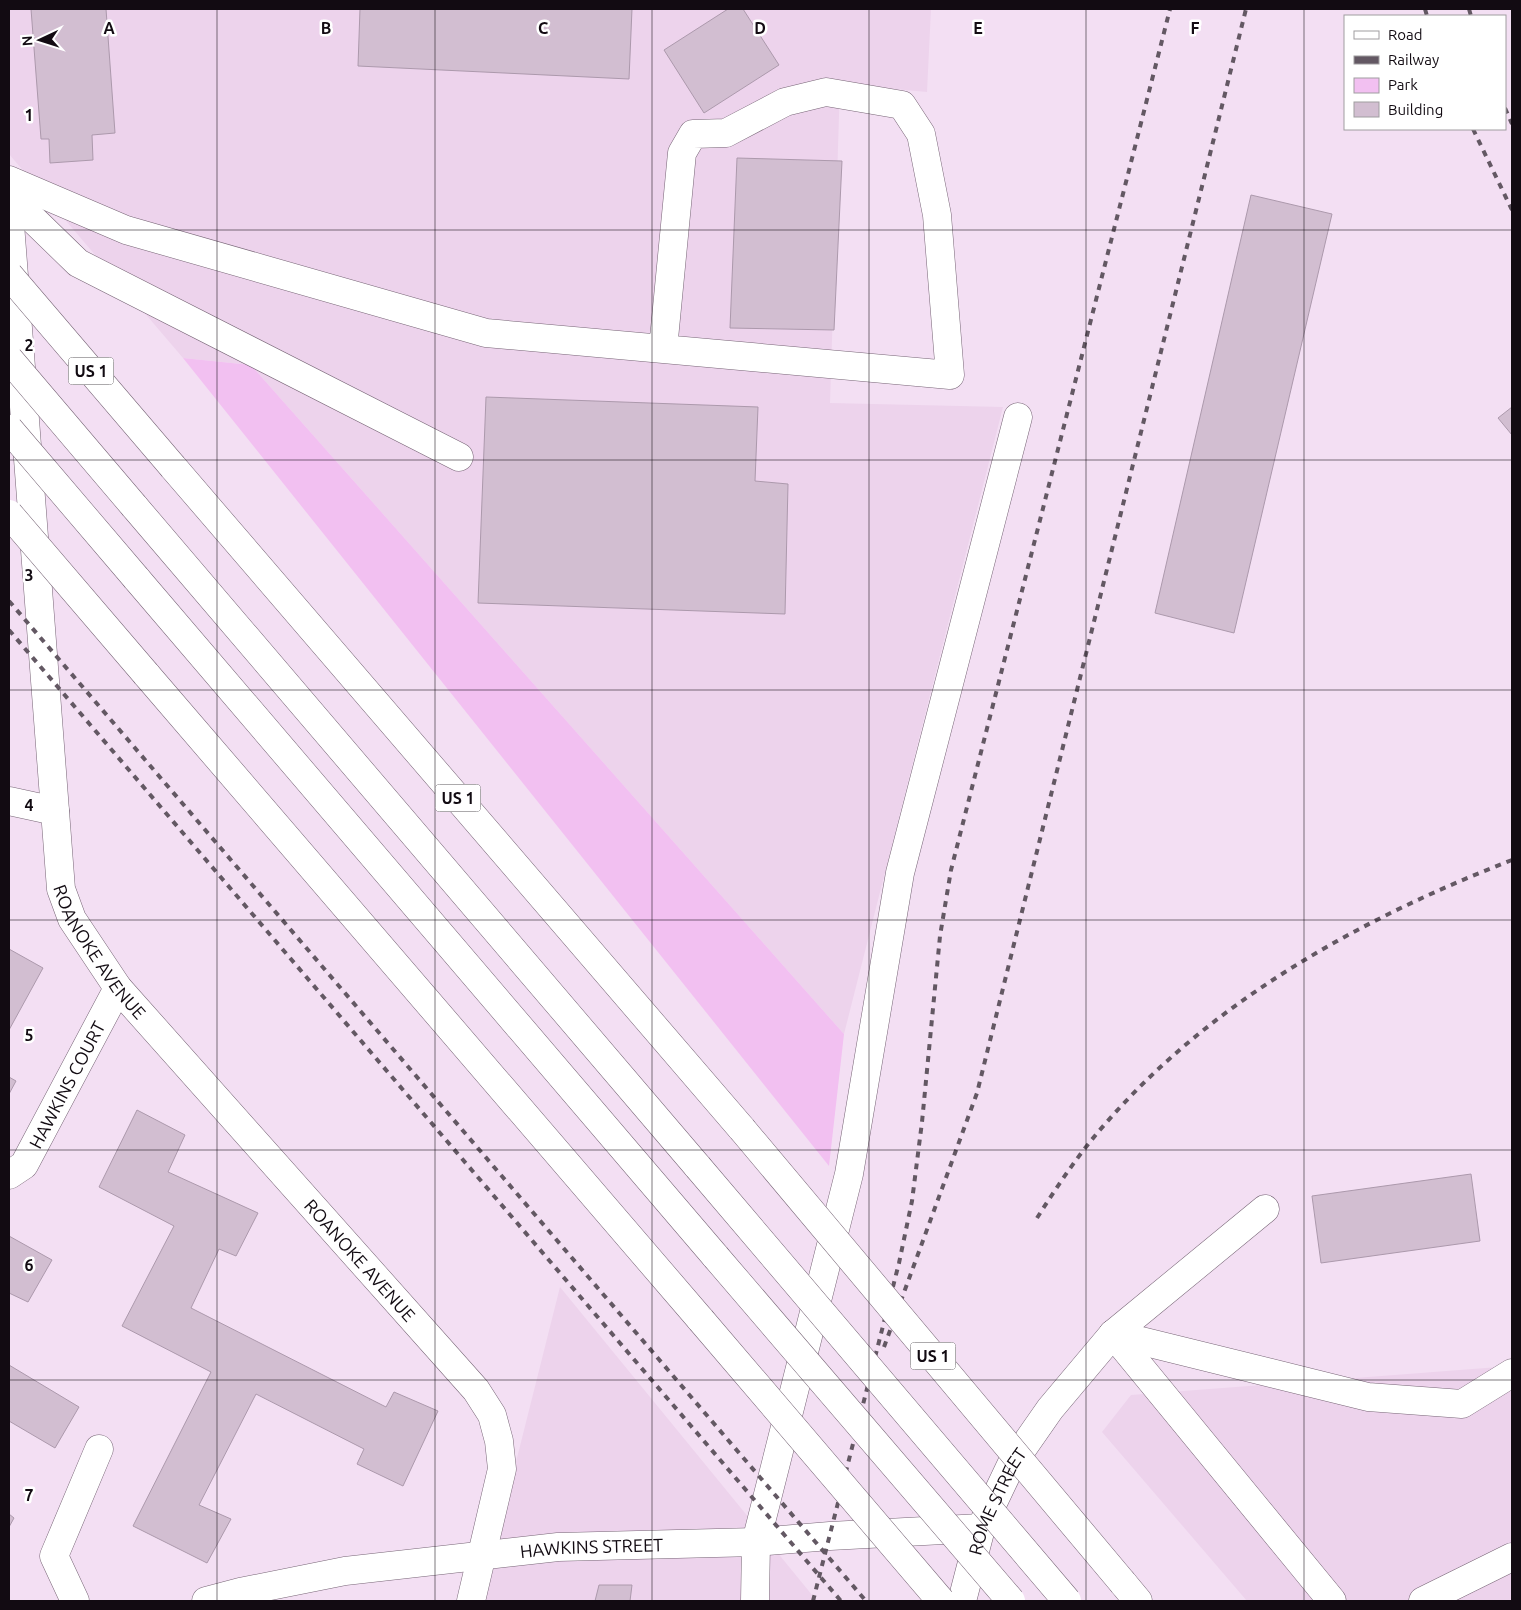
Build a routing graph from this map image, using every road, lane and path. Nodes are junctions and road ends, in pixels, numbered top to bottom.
1 (9, 180) edge
2 (9, 196) edge
3 (9, 211) edge
4 (9, 275) edge
5 (663, 349) junction
6 (9, 359) edge
7 (1018, 417) dead end
8 (9, 429) edge
9 (459, 457) dead end
10 (9, 514) edge
11 (9, 801) edge
12 (55, 811) junction
13 (118, 988) junction
14 (9, 1175) edge
15 (1265, 1209) dead end
16 (1114, 1334) junction
17 (1512, 1373) edge
18 (99, 1449) dead end
19 (981, 1528) junction
20 (756, 1542) junction
21 (482, 1556) junction
22 (1512, 1557) edge
23 (1131, 1592) edge
24 (75, 1601) edge
25 (206, 1601) edge
26 (471, 1601) edge
27 (755, 1601) edge
28 (941, 1601) edge
29 (962, 1601) edge
30 (1011, 1601) edge
31 (1067, 1601) edge
32 (1332, 1601) edge
33 (1423, 1601) edge

1 - 5 main road
2 - 9 main road
3 - 12 main road, ROANOKE AVENUE
4 - 23 main road, US 1, bridge
5 - 5 main road
6 - 31 main road, bridge
7 - 20 main road
8 - 30 main road, bridge
10 - 28 main road, bridge
11 - 12 main road
12 - 13 main road, ROANOKE AVENUE
13 - 14 main road, HAWKINS COURT
13 - 21 main road, ROANOKE AVENUE
15 - 16 main road, ROME STREET
16 - 17 main road
16 - 19 main road, ROME STREET
16 - 32 main road
18 - 24 main road
19 - 20 main road, HAWKINS STREET
19 - 29 main road, ROME STREET
20 - 21 main road, HAWKINS STREET
20 - 27 main road
21 - 25 main road, HAWKINS STREET
21 - 26 main road, ROANOKE AVENUE
22 - 33 main road

